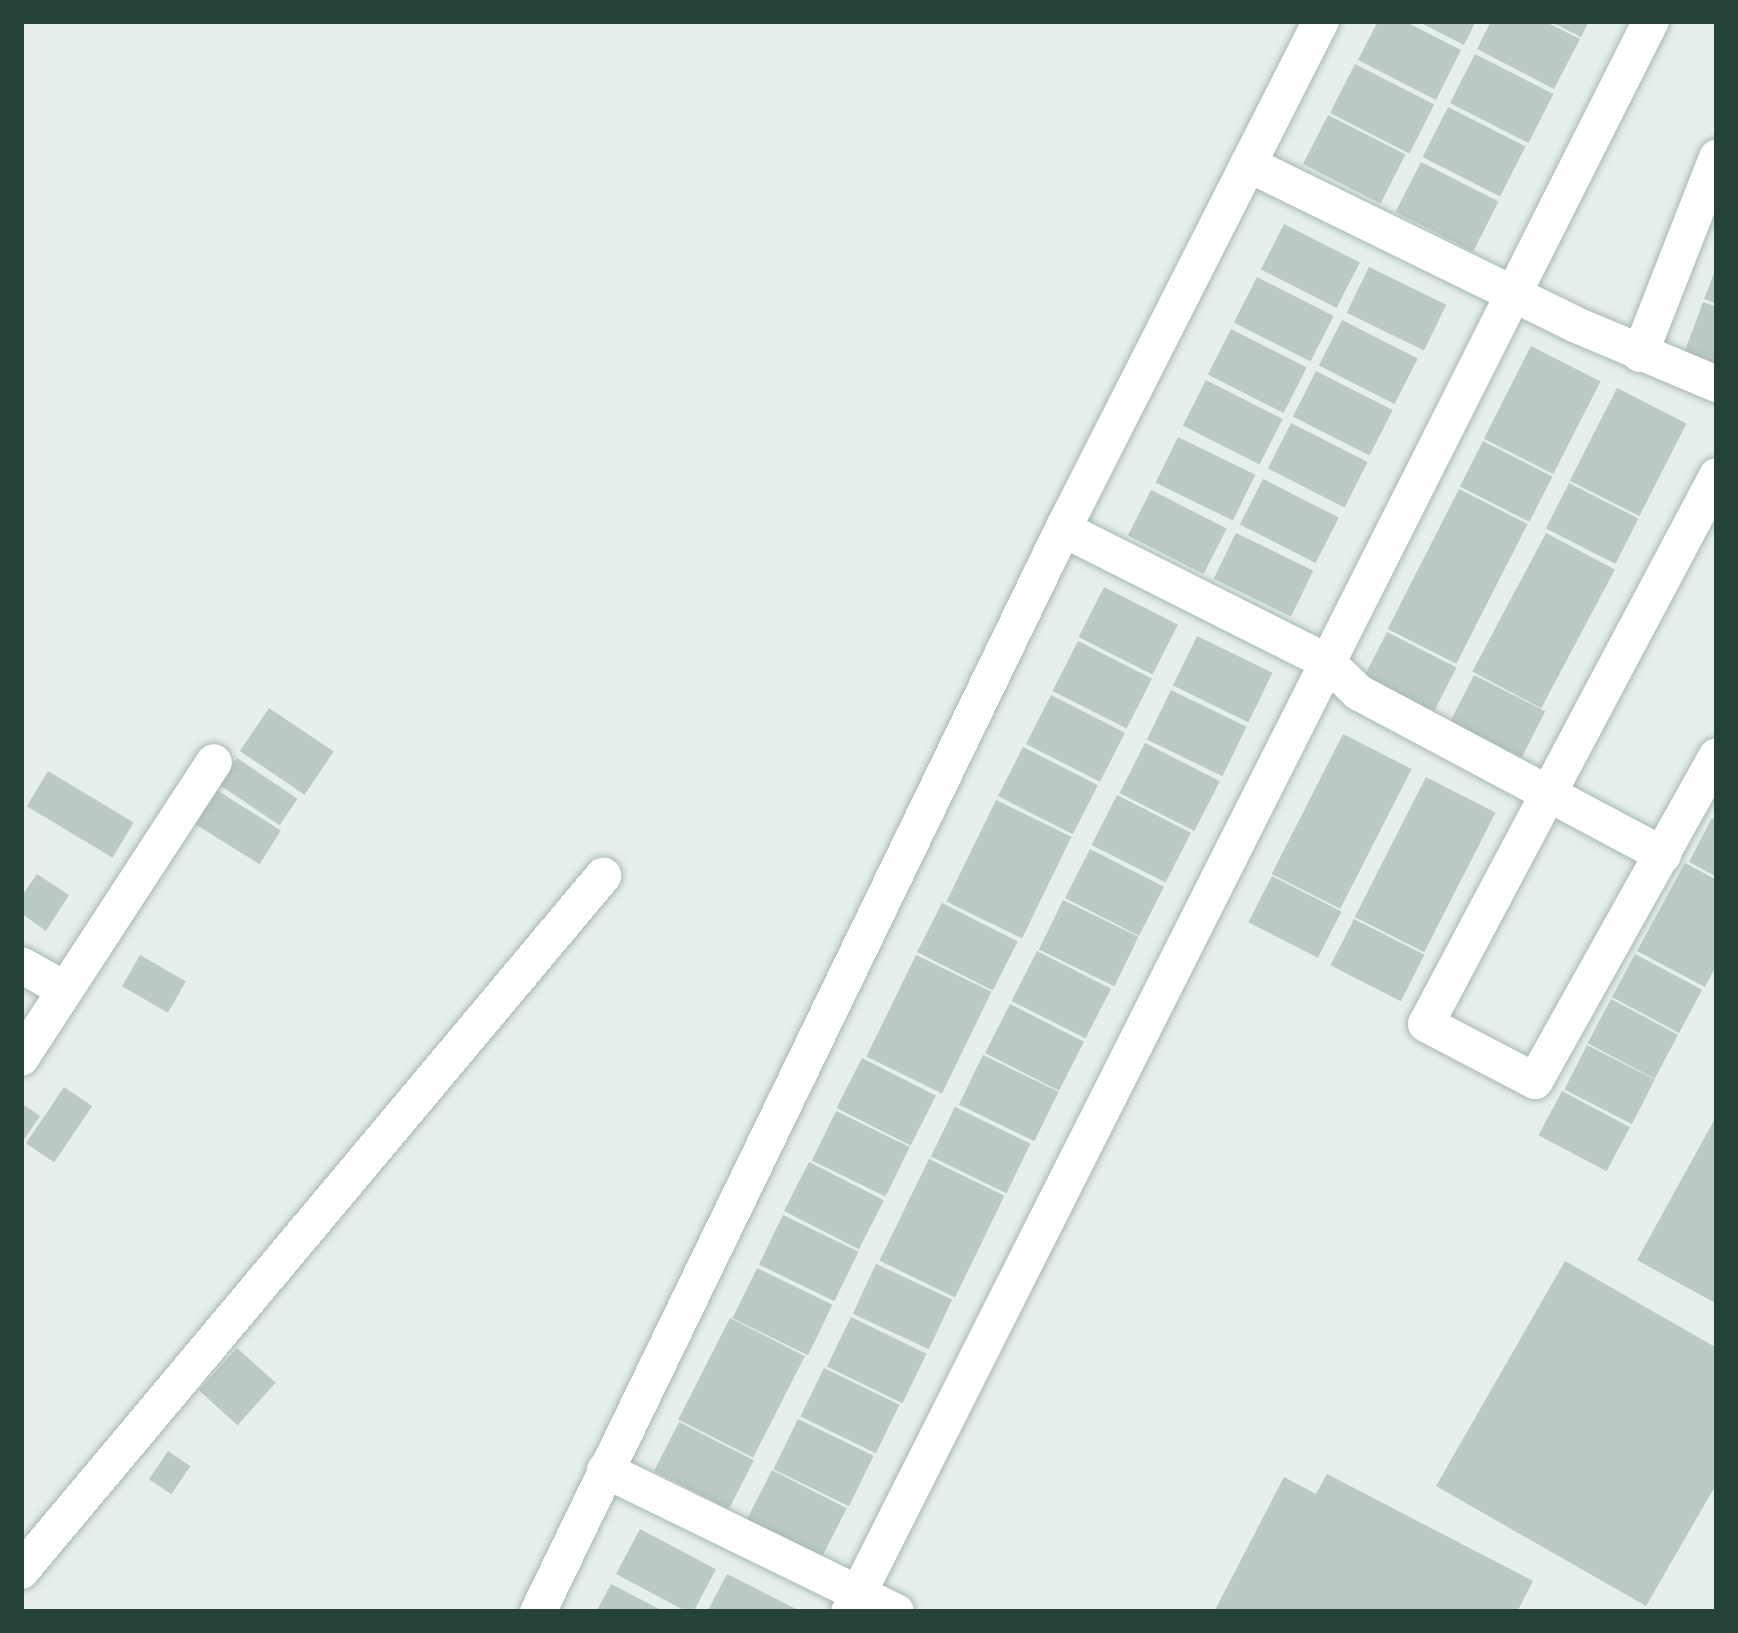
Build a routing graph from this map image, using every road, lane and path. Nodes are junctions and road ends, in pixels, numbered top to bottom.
1 (1322, 21) edge
2 (1651, 21) edge
3 (1717, 158) edge
4 (1249, 164) junction
5 (1512, 294) junction
6 (1640, 354) junction
7 (1717, 384) edge
8 (1717, 476) edge
9 (1063, 529) junction
10 (1327, 662) junction
11 (1717, 756) edge
12 (214, 762) dead end
13 (1549, 794) junction
14 (1663, 856) junction
15 (604, 876) dead end
16 (21, 965) edge
17 (62, 988) junction
18 (21, 1058) edge
19 (605, 1470) junction
20 (21, 1571) edge
21 (854, 1603) edge
22 (538, 1612) edge
23 (896, 1612) edge

1 - 4 street
2 - 5 street
3 - 6 street
4 - 5 street
4 - 9 street
5 - 6 street
5 - 10 street
6 - 7 street
8 - 13 street
9 - 10 street
9 - 19 street
10 - 13 street
10 - 21 street
11 - 14 street
12 - 17 street
13 - 14 street
13 - 14 street
15 - 20 street
16 - 17 street
17 - 18 street
19 - 21 street
19 - 22 street
21 - 23 street

